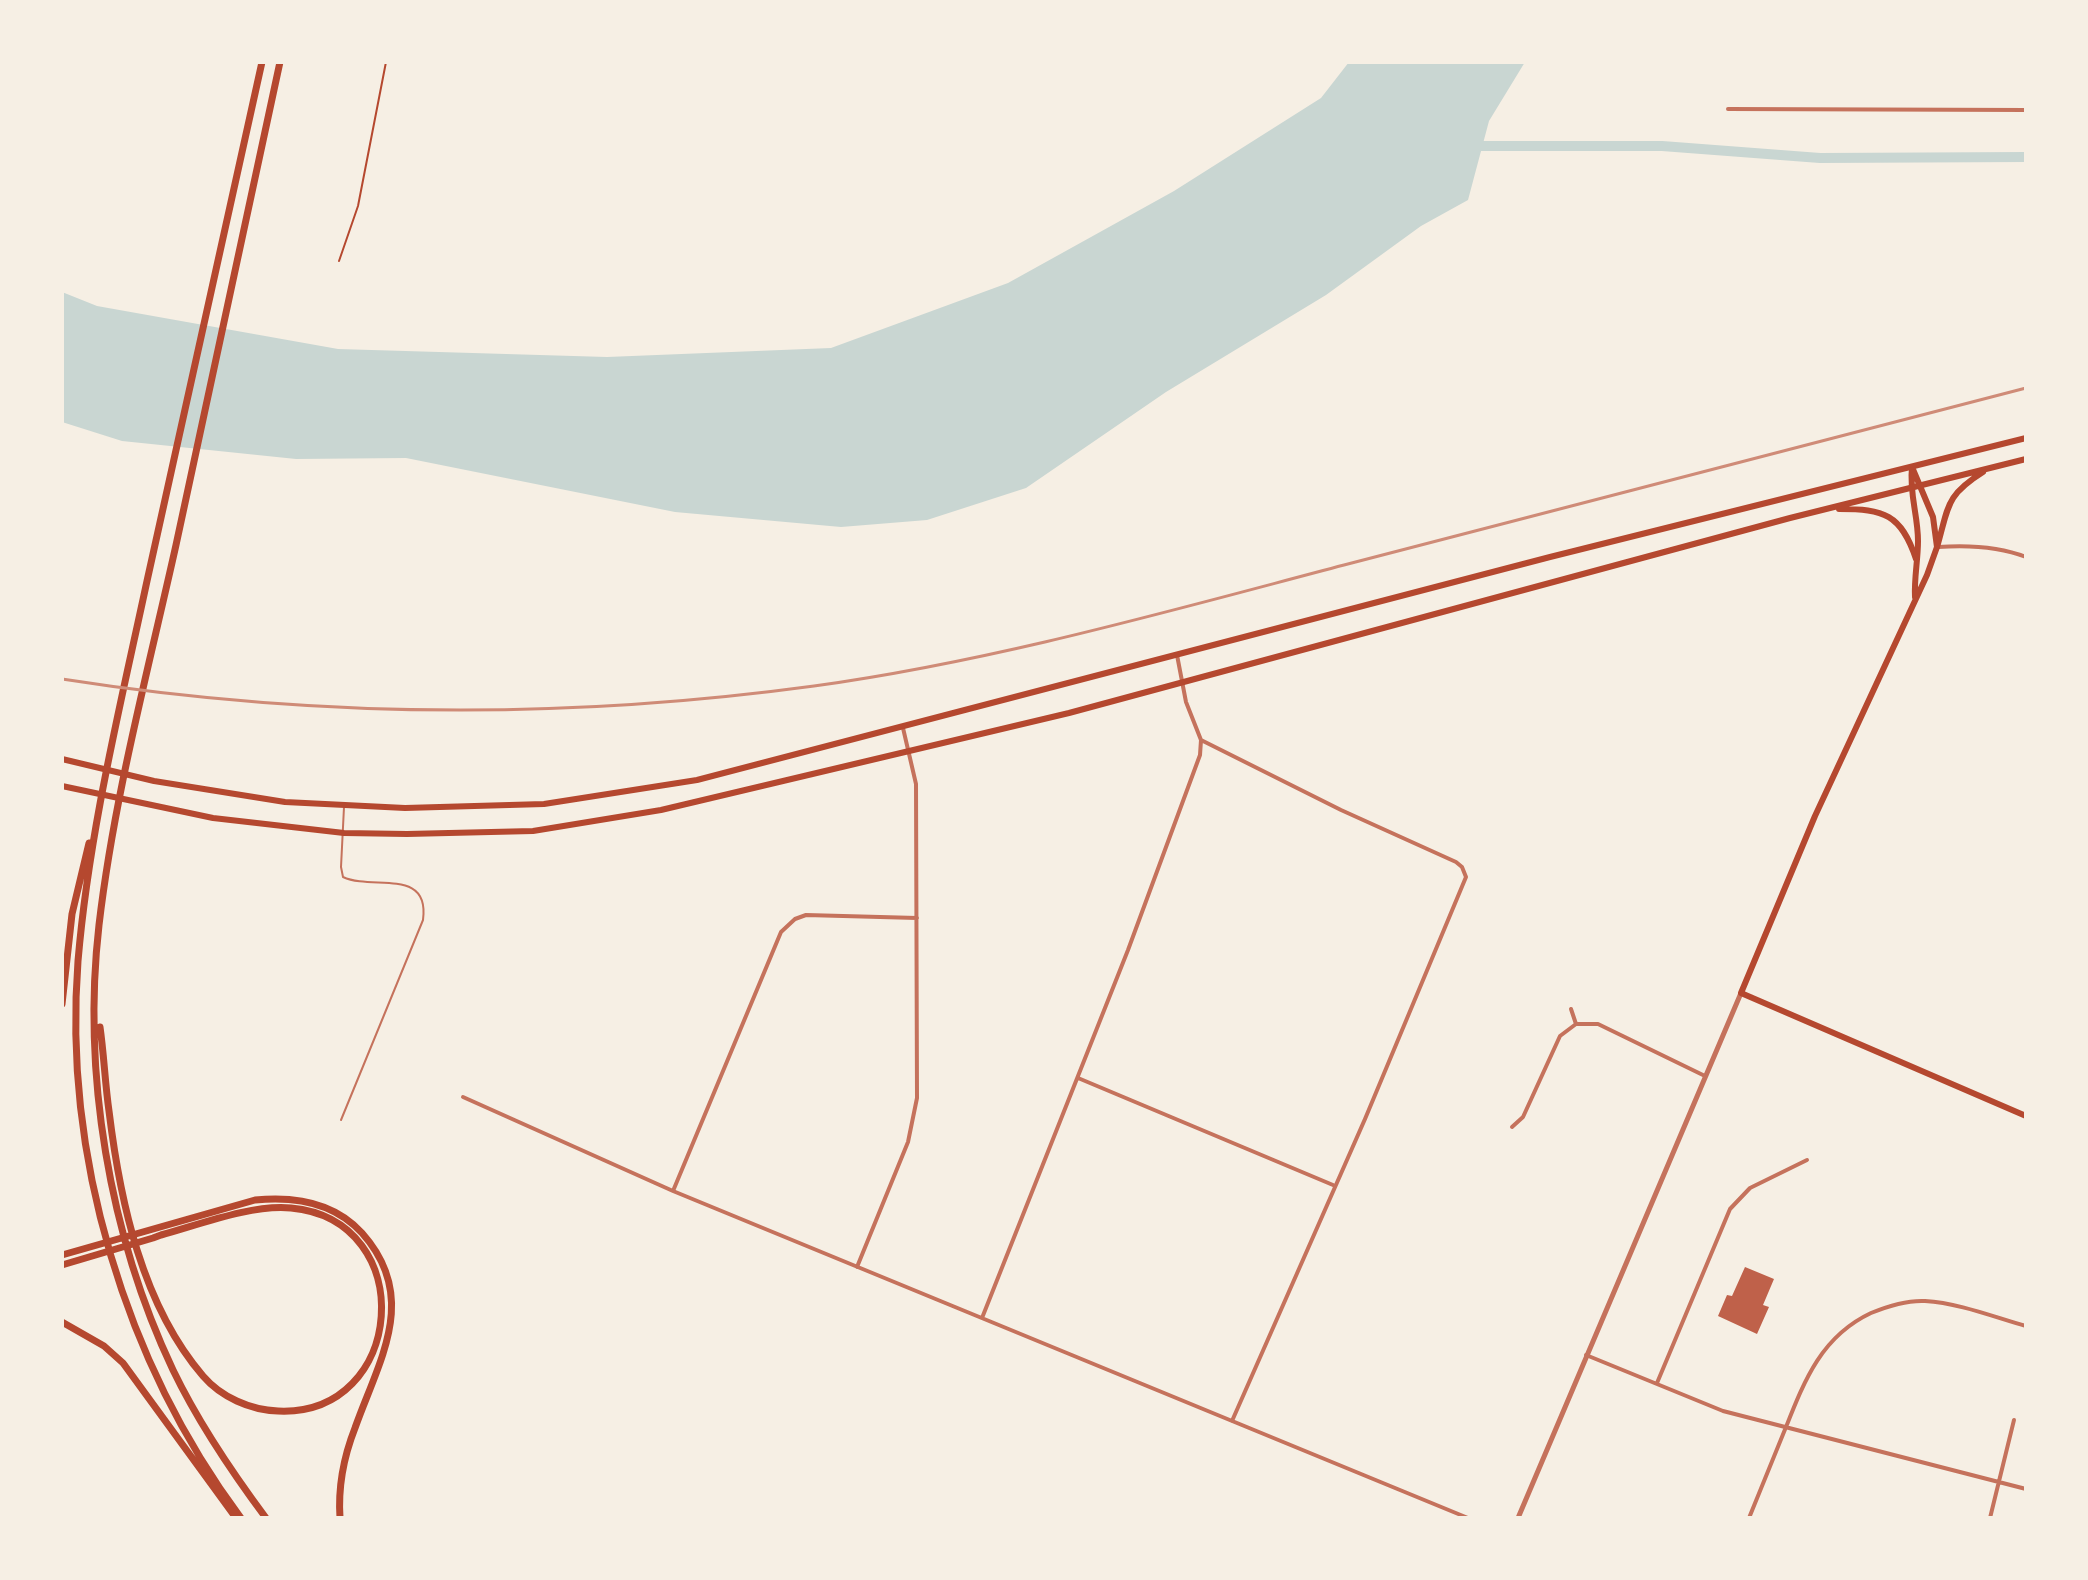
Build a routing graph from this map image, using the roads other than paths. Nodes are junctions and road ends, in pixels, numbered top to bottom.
1 (262, 62) edge
2 (280, 62) edge
3 (1728, 109) dead end
4 (2026, 110) edge
5 (2026, 438) edge
6 (2026, 459) edge
7 (1912, 467) junction
8 (1987, 469) junction
9 (1921, 486) junction
10 (1909, 489) junction
11 (1827, 509) junction
12 (1937, 547) junction
13 (2026, 557) edge
14 (1916, 559) junction
15 (1915, 597) junction
16 (1177, 655) junction
17 (1182, 683) junction
18 (903, 728) junction
19 (1201, 740) junction
20 (910, 752) junction
21 (62, 759) edge
22 (62, 786) edge
23 (344, 806) junction
24 (96, 822) junction
25 (344, 833) junction
26 (917, 918) junction
27 (95, 993) junction
28 (1741, 993) junction
29 (62, 1004) edge
30 (1571, 1009) dead end
31 (1576, 1024) junction
32 (1705, 1076) junction
33 (1078, 1078) junction
34 (463, 1097) dead end
35 (2026, 1116) edge
36 (341, 1120) dead end
37 (1512, 1127) dead end
38 (1807, 1160) dead end
39 (1333, 1185) junction
40 (673, 1191) junction
41 (160, 1232) junction
42 (84, 1254) junction
43 (62, 1255) edge
44 (62, 1265) edge
45 (857, 1267) junction
46 (982, 1318) junction
47 (62, 1322) edge
48 (2026, 1326) edge
49 (1586, 1355) junction
50 (1657, 1383) junction
51 (2014, 1420) dead end
52 (1232, 1421) junction
53 (1786, 1427) junction
54 (1998, 1482) junction
55 (2026, 1489) edge
56 (238, 1518) edge
57 (266, 1518) edge
58 (340, 1518) edge
59 (1468, 1518) edge
60 (1518, 1518) edge
61 (1749, 1518) edge
62 (1990, 1518) edge

1 - 24 highway
2 - 27 highway
3 - 4 street
5 - 7 main road
6 - 8 main road
7 - 9 main road
7 - 10 main road
7 - 16 main road
8 - 9 main road
8 - 12 main road
9 - 10 main road
9 - 12 main road
10 - 11 main road
10 - 14 main road
11 - 14 main road
11 - 17 main road
12 - 13 street
12 - 15 main road
14 - 15 main road
15 - 28 main road
16 - 17 street
16 - 18 main road
17 - 19 street
17 - 20 main road
18 - 20 street
18 - 23 main road
19 - 33 street
19 - 39 street
20 - 25 main road
20 - 26 street
21 - 23 main road
22 - 25 main road
23 - 25 lane
24 - 29 highway
24 - 56 highway
25 - 36 lane
26 - 40 street
26 - 45 street
27 - 41 highway
27 - 57 highway
28 - 32 street
28 - 35 main road
30 - 31 street
31 - 32 street
31 - 37 street
32 - 49 street
33 - 39 street
33 - 46 street
34 - 40 street
38 - 50 street
39 - 52 street
40 - 45 street
41 - 42 highway
41 - 58 highway
42 - 43 highway
42 - 44 highway
45 - 46 street
46 - 52 street
47 - 56 highway
48 - 53 street
49 - 50 street
49 - 60 street
50 - 53 street
51 - 54 street
52 - 59 street
53 - 54 street
53 - 61 street
54 - 55 street
54 - 62 street

